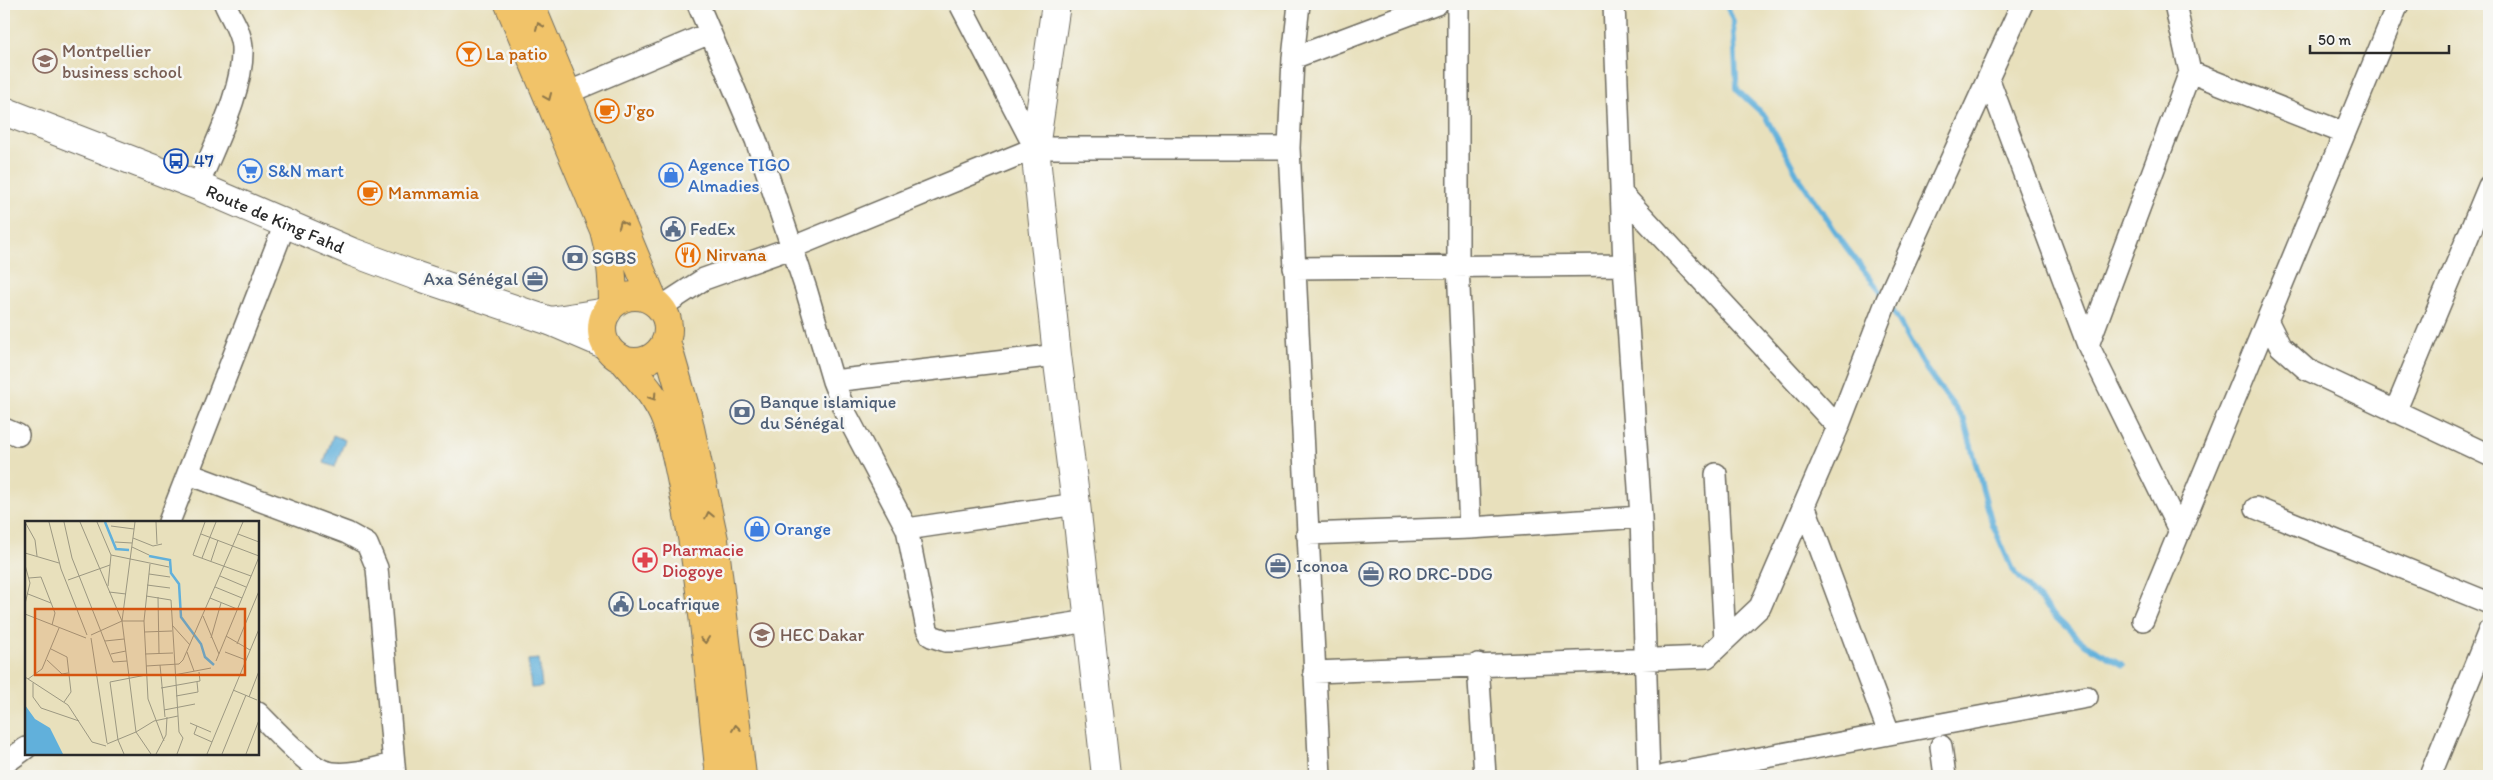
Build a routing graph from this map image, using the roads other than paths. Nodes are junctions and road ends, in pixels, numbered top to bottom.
1 (225, 4) edge
2 (509, 4) edge
3 (530, 4) edge
4 (698, 4) edge
5 (960, 4) edge
6 (1056, 4) edge
7 (1299, 4) edge
8 (1437, 4) edge
9 (1458, 4) edge
10 (1614, 4) edge
11 (2022, 4) edge
12 (2175, 4) edge
13 (2398, 4) edge
14 (710, 33) junction
15 (1293, 58) junction
16 (2190, 72) junction
17 (1989, 80) junction
18 (568, 93) junction
19 (4, 111) edge
20 (2344, 133) junction
21 (1035, 148) junction
22 (1289, 148) junction
23 (198, 186) junction
24 (2489, 186) edge
25 (1621, 193) junction
26 (285, 224) junction
27 (791, 248) junction
28 (1624, 265) junction
29 (1458, 266) junction
30 (1294, 268) junction
31 (658, 304) junction
32 (610, 308) junction
33 (2267, 320) junction
34 (550, 321) junction
35 (666, 341) junction
36 (2088, 345) junction
37 (614, 352) junction
38 (1057, 355) junction
39 (833, 381) junction
40 (2395, 412) junction
41 (1838, 427) junction
42 (2489, 455) edge
43 (189, 474) junction
44 (1716, 474) dead end
45 (1076, 504) junction
46 (1804, 505) junction
47 (2256, 508) dead end
48 (1641, 517) junction
49 (169, 521) edge
50 (1470, 528) junction
51 (907, 529) junction
52 (2180, 532) junction
53 (1307, 534) junction
54 (2489, 603) edge
55 (2143, 620) dead end
56 (1089, 621) junction
57 (2489, 631) edge
58 (1725, 640) junction
59 (1644, 661) junction
60 (1478, 664) junction
61 (1314, 672) junction
62 (2087, 697) dead end
63 (259, 714) edge
64 (1889, 733) junction
65 (1940, 746) dead end
66 (25, 749) edge
67 (4, 764) edge
68 (394, 770) edge
69 (720, 776) edge
70 (742, 776) edge
71 (1106, 776) edge
72 (1320, 776) edge
73 (1485, 776) edge
74 (1649, 776) edge
75 (1664, 776) edge
76 (1945, 776) edge
77 (2430, 776) edge

1 - 23 street
2 -> 32 highway
18 -> 3 highway
4 - 14 street
5 - 21 street
6 - 21 street
7 - 15 street
8 - 15 street
9 - 29 street
10 - 25 street
11 - 17 street
12 - 16 street
13 - 20 street
14 - 18 street
14 - 27 street
15 - 22 street
16 - 20 street
16 - 36 street
17 - 36 street
17 - 41 street
31 -> 18 highway
19 - 23 street, Route de King Fahd
20 - 33 street
21 - 22 street
21 - 27 street
21 - 38 street
22 - 30 street
23 - 26 street, Route de King Fahd
24 - 40 street
25 - 28 street
25 - 41 street
26 - 34 street, Route de King Fahd
26 - 43 street
27 - 31 street
27 - 39 street
28 - 29 street
28 - 48 street
29 - 30 street
29 - 50 street
30 - 53 street
31 - 32 highway
31 - 35 highway
32 - 34 street, Route de King Fahd
32 - 37 highway
33 - 40 street
33 - 52 street
34 - 37 street, Route de King Fahd
35 - 37 highway
70 -> 35 highway
36 - 52 street
37 -> 69 highway
38 - 39 street
38 - 45 street
39 - 51 street
40 - 42 street
41 - 46 street
43 - 49 street
43 - 68 street
44 - 58 street
45 - 51 street
45 - 56 street
46 - 58 street
46 - 64 street
47 - 54 street
48 - 50 street
48 - 59 street
50 - 53 street
51 - 56 street
52 - 55 street
53 - 61 street
56 - 71 street
57 - 77 street
58 - 59 street
59 - 60 street
59 - 74 street
60 - 61 street
60 - 73 street
61 - 72 street
62 - 64 street
63 - 68 street
64 - 75 street
65 - 76 street
66 - 67 street

